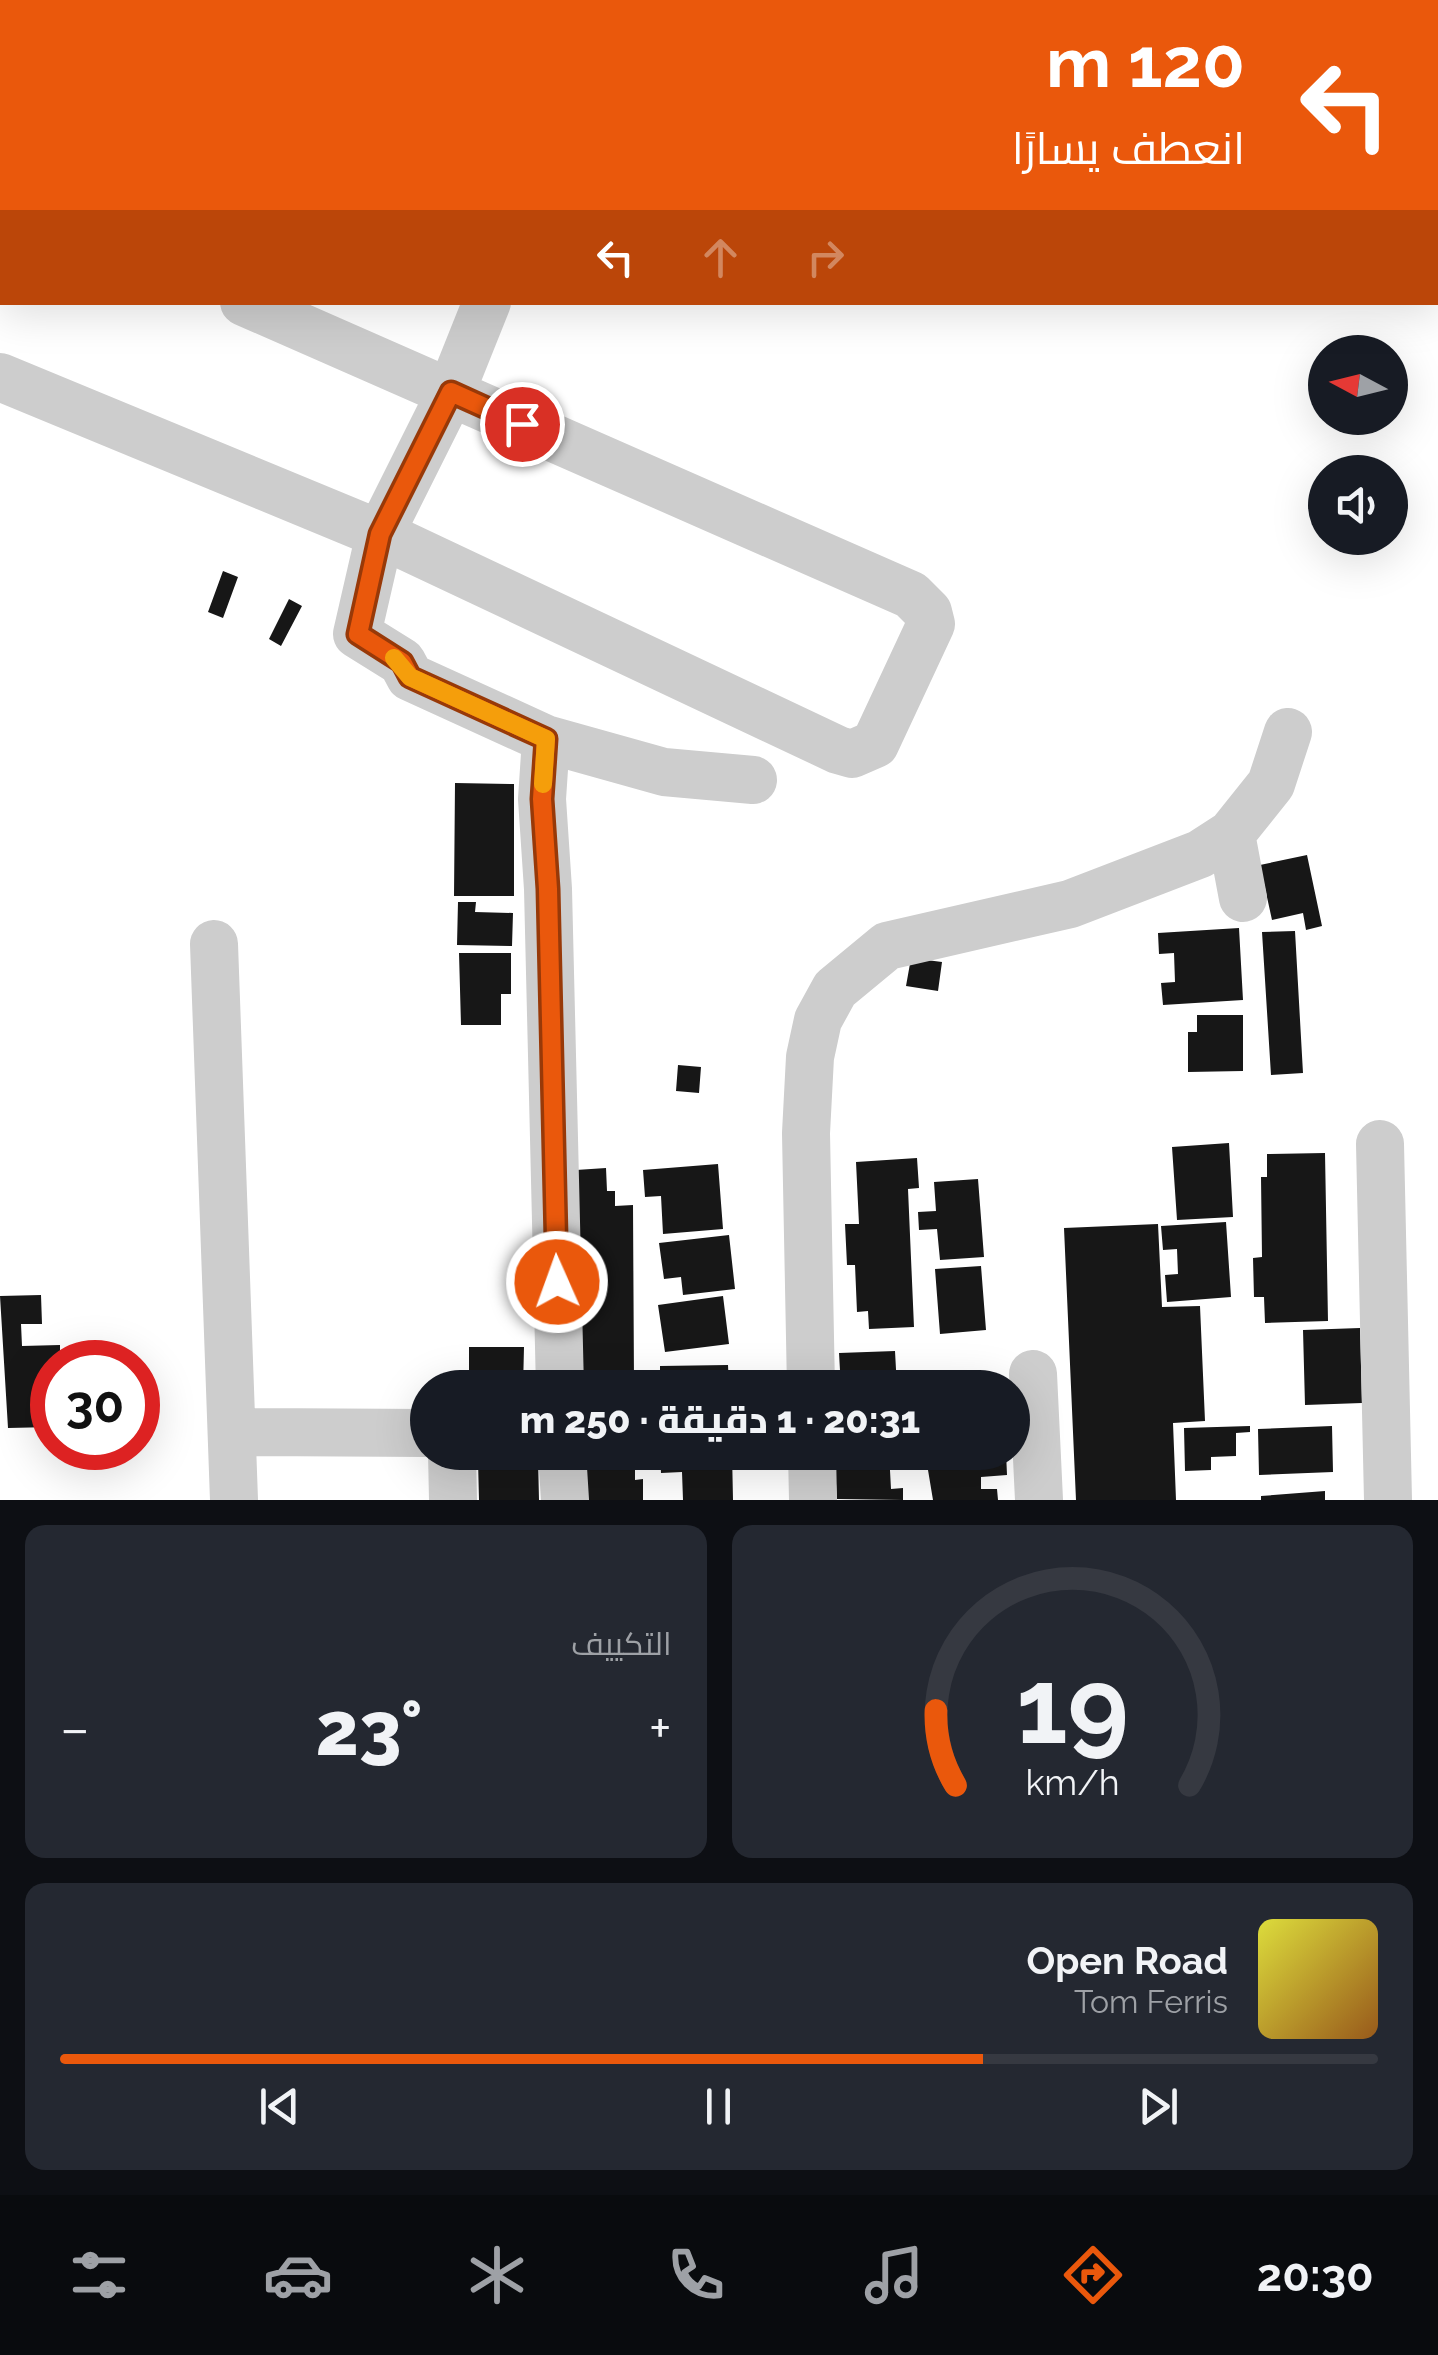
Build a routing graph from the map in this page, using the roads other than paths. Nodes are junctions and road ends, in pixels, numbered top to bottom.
1 (251, 305) edge
2 (486, 305) edge
3 (0, 378) edge
4 (451, 392) junction
5 (380, 534) junction
6 (1288, 732) dead end
7 (546, 739) junction
8 (753, 780) dead end
9 (1232, 834) junction
10 (1244, 898) dead end
11 (214, 944) dead end
12 (1380, 1144) dead end
13 (560, 1370) edge
14 (811, 1370) edge
15 (1033, 1374) dead end
16 (233, 1432) junction
17 (410, 1433) edge
18 (452, 1470) edge
19 (563, 1470) edge
20 (812, 1470) edge
21 (234, 1500) edge
22 (453, 1500) edge
23 (564, 1500) edge
24 (813, 1500) edge
25 (1038, 1500) edge
26 (1388, 1500) edge

1 - 4 street
2 - 4 street
3 - 5 street
4 - 5 street
4 - 5 street
5 - 7 street
6 - 9 street
7 - 8 street
7 - 13 street
9 - 10 street
9 - 14 street
11 - 16 street
12 - 26 street
15 - 25 street
16 - 17 street
16 - 21 street
18 - 22 street
19 - 23 street
20 - 24 street

